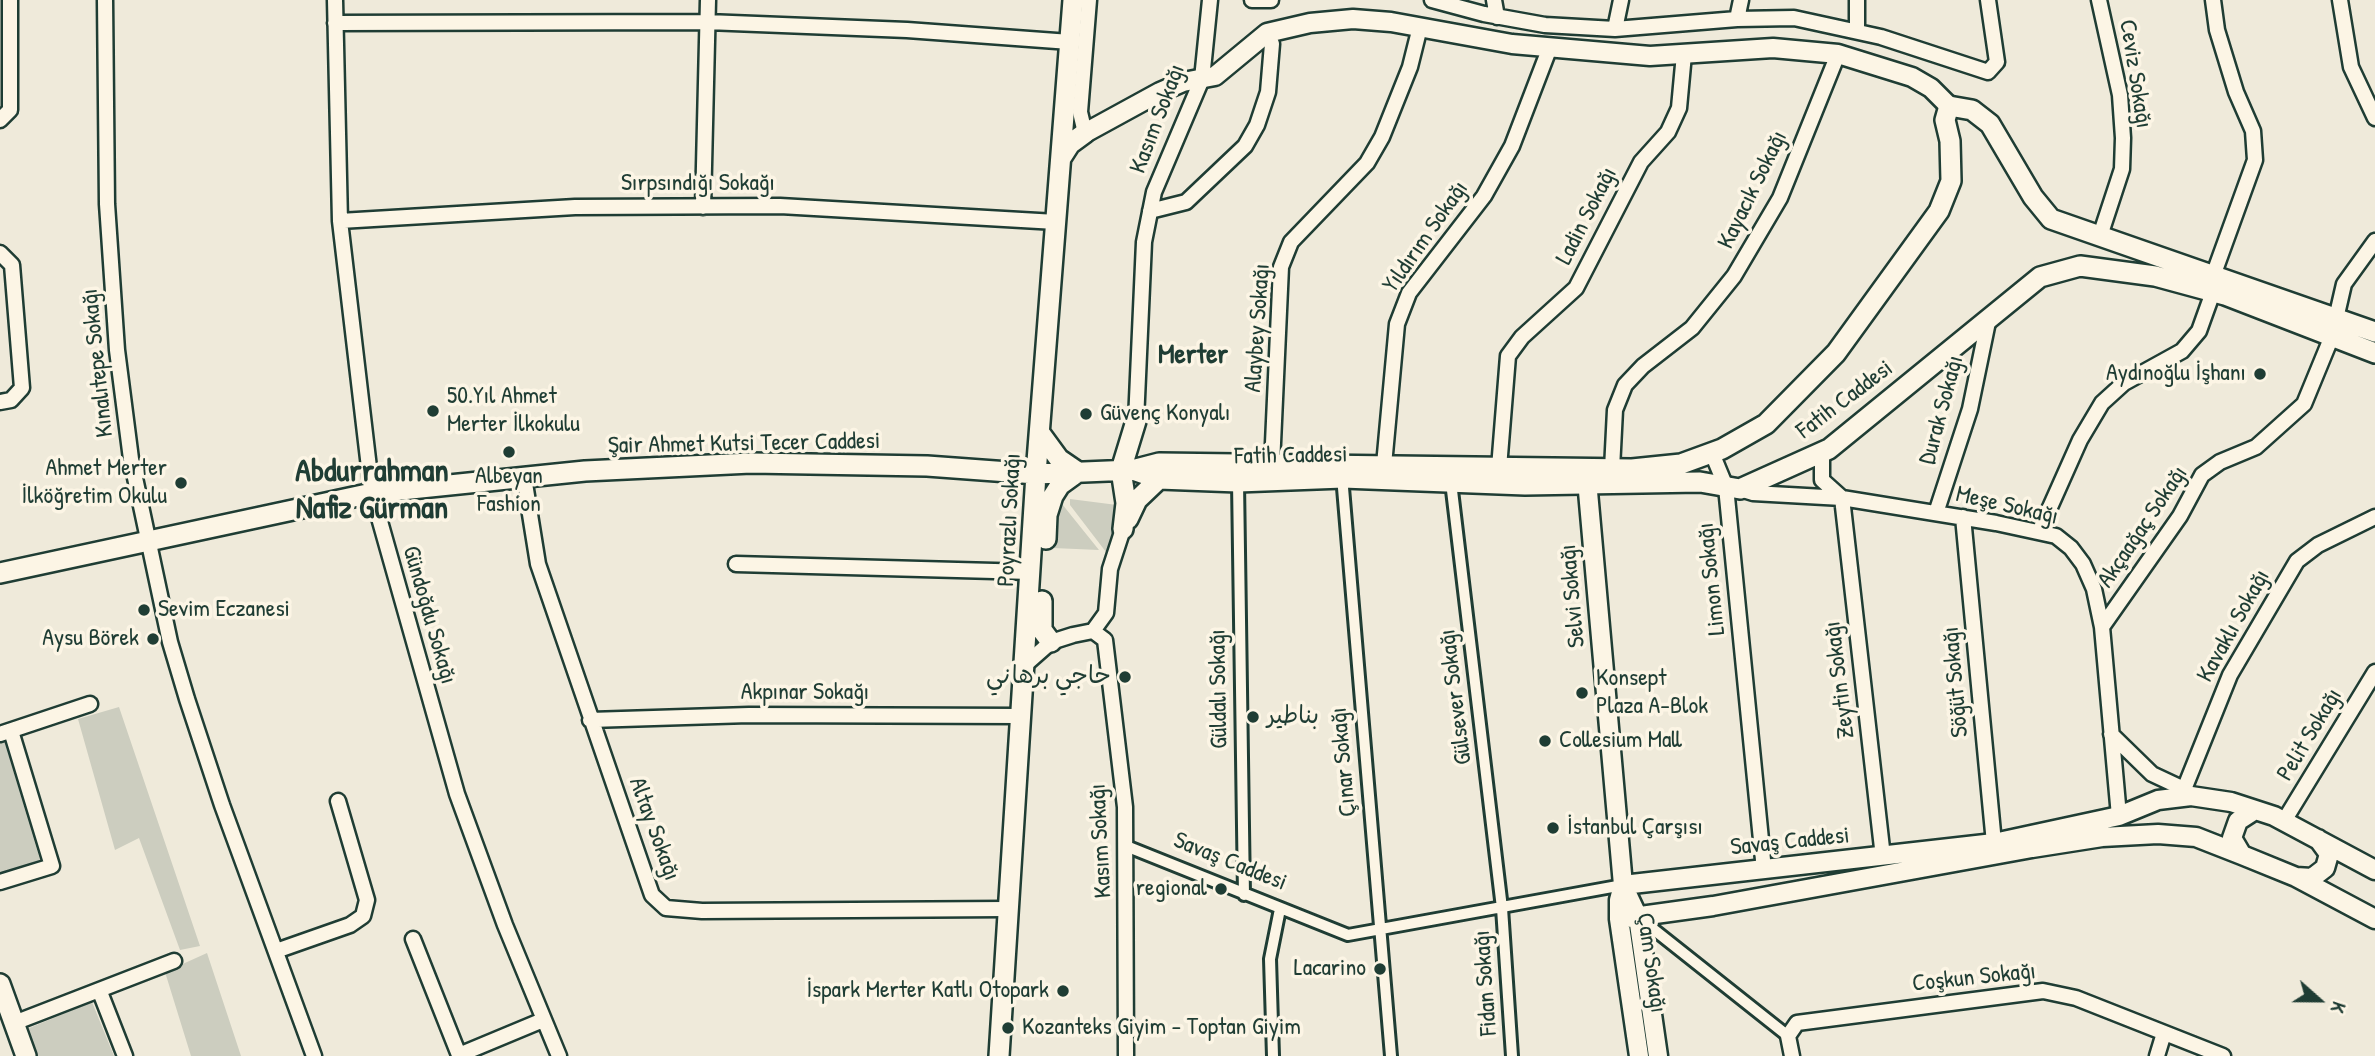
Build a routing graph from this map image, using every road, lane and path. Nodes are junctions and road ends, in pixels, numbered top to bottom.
1 (10, 0) edge
2 (105, 0) edge
3 (335, 0) edge
4 (708, 0) edge
5 (1073, 0) edge
6 (1089, 0) edge
7 (1210, 0) edge
8 (1252, 0) edge
9 (1271, 0) edge
10 (1432, 0) edge
11 (1494, 0) edge
12 (1621, 0) edge
13 (1741, 0) edge
14 (1857, 0) edge
15 (1988, 0) edge
16 (2099, 0) edge
17 (2213, 0) edge
18 (2340, 0) edge
19 (1497, 17) junction
20 (1737, 19) junction
21 (708, 22) junction
22 (335, 23) junction
23 (1420, 27) junction
24 (1615, 29) junction
25 (1857, 30) junction
26 (1267, 33) junction
27 (1070, 43) junction
28 (1550, 47) junction
29 (1684, 54) junction
30 (1838, 54) junction
31 (1202, 79) junction
32 (1949, 106) junction
33 (1064, 114) junction
34 (2375, 118) edge
35 (0, 120) edge
36 (1085, 133) junction
37 (1061, 158) junction
38 (702, 207) junction
39 (1150, 211) junction
40 (340, 221) junction
41 (1056, 222) junction
42 (2100, 236) junction
43 (2375, 241) edge
44 (0, 253) edge
45 (2089, 267) junction
46 (2213, 284) junction
47 (2336, 316) junction
48 (1989, 317) junction
49 (2375, 332) edge
50 (2332, 336) junction
51 (2375, 353) edge
52 (0, 402) edge
53 (1136, 421) joint
54 (1040, 433) junction
55 (1829, 449) junction
56 (1712, 453) junction
57 (1272, 465) junction
58 (1384, 465) junction
59 (1500, 468) junction
60 (1612, 469) junction
61 (1127, 470) junction
62 (1078, 472) junction
63 (1342, 472) junction
64 (1037, 474) junction
65 (524, 477) junction
66 (1587, 477) junction
67 (1158, 479) junction
68 (1238, 482) junction
69 (1451, 482) junction
70 (1733, 488) junction
71 (372, 493) junction
72 (1842, 498) junction
73 (1936, 513) junction
74 (1963, 517) junction
75 (2375, 517) edge
76 (1123, 529) junction
77 (2039, 532) junction
78 (148, 542) junction
79 (736, 564) dead end
80 (1031, 572) junction
81 (0, 573) edge
82 (2102, 627) junction
83 (1093, 631) junction
84 (1051, 642) junction
85 (1026, 664) junction
86 (2375, 672) edge
87 (90, 704) dead end
88 (1020, 716) junction
89 (590, 720) junction
90 (6, 733) edge
91 (2111, 734) junction
92 (2182, 793) junction
93 (338, 801) dead end
94 (2255, 810) junction
95 (2119, 816) junction
96 (2284, 821) junction
97 (2318, 839) junction
98 (1994, 843) junction
99 (1126, 846) junction
100 (2242, 855) junction
101 (1883, 857) junction
102 (1764, 870) junction
103 (2375, 870) edge
104 (2295, 877) junction
105 (0, 882) edge
106 (1623, 885) junction
107 (1244, 895) junction
108 (1502, 908) junction
109 (1006, 909) junction
110 (1280, 909) junction
111 (1639, 917) junction
112 (1619, 919) junction
113 (2375, 919) edge
114 (1381, 927) junction
115 (413, 939) dead end
116 (276, 951) junction
117 (174, 961) dead end
118 (0, 984) edge
119 (100, 992) junction
120 (543, 1020) junction
121 (14, 1023) junction
122 (2164, 1033) junction
123 (1788, 1036) junction
124 (1001, 1051) edge
125 (26, 1056) edge
126 (125, 1056) edge
127 (314, 1056) edge
128 (559, 1056) edge
129 (1126, 1056) edge
130 (1273, 1056) edge
131 (1391, 1056) edge
132 (1512, 1056) edge
133 (1639, 1056) edge
134 (1658, 1056) edge
135 (1792, 1056) edge
136 (2157, 1056) edge
137 (2224, 1056) edge

1 - 35 street
2 - 78 street, Kınalıtepe Sokağı
3 - 22 street, Gündoğdu Sokağı
4 - 21 street
5 - 27 main road, Poyrazlı Sokağı
6 - 36 street
7 - 31 street, Kasım Sokağı
8 - 9 street
10 - 19 street
11 - 19 street
12 - 24 street
13 - 20 street
14 - 25 street
15 - 25 street
16 - 42 street, Ceviz Sokağı
17 - 46 street
18 - 34 street
19 - 24 street
20 - 24 street
20 - 25 street
21 - 22 street
21 - 27 street
21 - 38 street
22 - 40 street, Gündoğdu Sokağı
23 - 26 street, Fatih Caddesi
23 - 28 street, Fatih Caddesi
23 - 57 street, Alaybey Sokağı
26 - 31 street, Fatih Caddesi
26 - 39 street, Kasım Sokağı
27 - 33 main road, Poyrazlı Sokağı
28 - 29 street, Fatih Caddesi
28 - 58 street, Yıldırım Sokağı
29 - 30 street, Fatih Caddesi
29 - 59 street, Ladin Sokağı
30 - 32 street, Fatih Caddesi
30 - 60 street, Kayacık Sokağı
31 - 36 street, Fatih Caddesi
31 - 39 street, Kasım Sokağı
32 - 42 main road, Fatih Caddesi
32 - 56 main road, Fatih Caddesi
33 - 36 main road
33 - 37 main road, Poyrazlı Sokağı
36 - 37 main road
37 - 41 main road, Poyrazlı Sokağı
38 - 40 street, Sırpsındığı Sokağı
38 - 41 street, Sırpsındığı Sokağı
39 - 53 street, Kasım Sokağı
40 - 71 street, Gündoğdu Sokağı
41 - 54 main road, Poyrazlı Sokağı
42 - 45 main road
42 - 46 main road, Fatih Caddesi
43 - 47 street, Akçaağaç Sokağı
44 - 52 street
45 - 46 main road, Fatih Caddesi
45 - 48 main road, Fatih Caddesi
46 - 47 main road, Fatih Caddesi
46 - 50 main road, Fatih Caddesi
46 - 77 street
47 - 49 main road, Fatih Caddesi
47 - 50 street, Akçaağaç Sokağı
48 - 55 main road, Fatih Caddesi
48 - 73 street, Durak Sokağı
50 - 51 main road, Fatih Caddesi
50 - 82 street, Akçaağaç Sokağı
53 - 61 main road
54 - 62 main road
54 - 64 main road, Poyrazlı Sokağı
55 - 70 main road, Fatih Caddesi
55 - 72 street
56 - 60 main road, Fatih Caddesi
56 - 70 street, Limon Sokağı
57 - 61 main road, Fatih Caddesi
57 - 63 main road, Fatih Caddesi
58 - 59 main road, Fatih Caddesi
58 - 63 main road, Fatih Caddesi
59 - 66 main road, Fatih Caddesi
60 - 66 main road, Fatih Caddesi
61 - 62 main road, Fatih Caddesi
61 - 67 main road, Fatih Caddesi
61 - 76 main road
62 - 64 main road, Fatih Caddesi
62 - 84 main road
63 - 68 main road, Fatih Caddesi
63 - 69 main road, Fatih Caddesi
63 - 114 street, Çınar Sokağı
64 - 65 main road, Şair Ahmet Kutsi Tecer Caddesi
64 - 80 main road, Poyrazlı Sokağı
65 - 71 main road, Şair Ahmet Kutsi Tecer Caddesi
65 - 89 street, Altay Sokağı
66 - 69 main road, Fatih Caddesi
66 - 70 main road, Fatih Caddesi
66 - 106 street, Selvi Sokağı
67 - 68 main road, Fatih Caddesi
67 - 76 main road
68 - 107 street, Güldalı Sokağı
69 - 108 street, Gülsever Sokağı
70 - 72 street, Meşe Sokağı
70 - 102 street, Limon Sokağı
71 - 78 main road, Şair Ahmet Kutsi Tecer Caddesi
71 - 120 street, Gündoğdu Sokağı
72 - 73 street, Meşe Sokağı
72 - 101 street, Zeytin Sokağı
73 - 74 street, Meşe Sokağı
74 - 77 street, Meşe Sokağı
74 - 98 street, Söğüt Sokağı
75 - 92 street, Kavaklı Sokağı
76 - 83 street
77 - 82 street, Meşe Sokağı
78 - 81 main road, Şair Ahmet Kutsi Tecer Caddesi
78 - 116 street, Kınalıtepe Sokağı
79 - 80 street
80 - 85 main road, Poyrazlı Sokağı
82 - 91 street, Meşe Sokağı
83 - 84 street
83 - 99 street, Kasım Sokağı
84 - 85 street
85 - 88 main road, Poyrazlı Sokağı
86 - 96 street, Pelit Sokağı
87 - 90 street
88 - 89 street, Akpınar Sokağı
88 - 109 main road, Poyrazlı Sokağı
89 - 109 street, Altay Sokağı
90 - 105 street
91 - 92 street
91 - 95 street, Meşe Sokağı
92 - 94 street, Savaş Caddesi
92 - 95 street, Savaş Caddesi
93 - 116 street
94 - 96 street, Savaş Caddesi
94 - 100 street
95 - 98 street, Savaş Caddesi
96 - 97 street, Savaş Caddesi
97 - 103 street, Savaş Caddesi
97 - 104 street
98 - 101 street, Savaş Caddesi
99 - 107 street, Savaş Caddesi
99 - 129 street, Kasım Sokağı
100 - 104 street, Savaş Caddesi
100 - 111 street, Savaş Caddesi
101 - 102 street, Savaş Caddesi
102 - 106 street, Savaş Caddesi
104 - 113 street, Savaş Caddesi
106 - 108 street, Savaş Caddesi
106 - 111 street, Çam Sokağı
106 - 112 street, Çam Sokağı
107 - 110 street, Savaş Caddesi
108 - 114 street, Savaş Caddesi
108 - 132 street, Fidan Sokağı
109 - 124 main road, Poyrazlı Sokağı
110 - 114 street, Savaş Caddesi
110 - 130 street
111 - 112 street, Savaş Caddesi
111 - 123 street
111 - 134 street, Çam Sokağı
112 - 133 street, Çam Sokağı
114 - 131 street, Çınar Sokağı
115 - 120 street
116 - 127 street, Kınalıtepe Sokağı
117 - 119 street
118 - 121 main road
119 - 121 street
119 - 126 street
120 - 128 street, Gündoğdu Sokağı
121 - 125 main road
122 - 123 street, Coşkun Sokağı
122 - 136 street
122 - 137 street, Coşkun Sokağı
123 - 135 street

